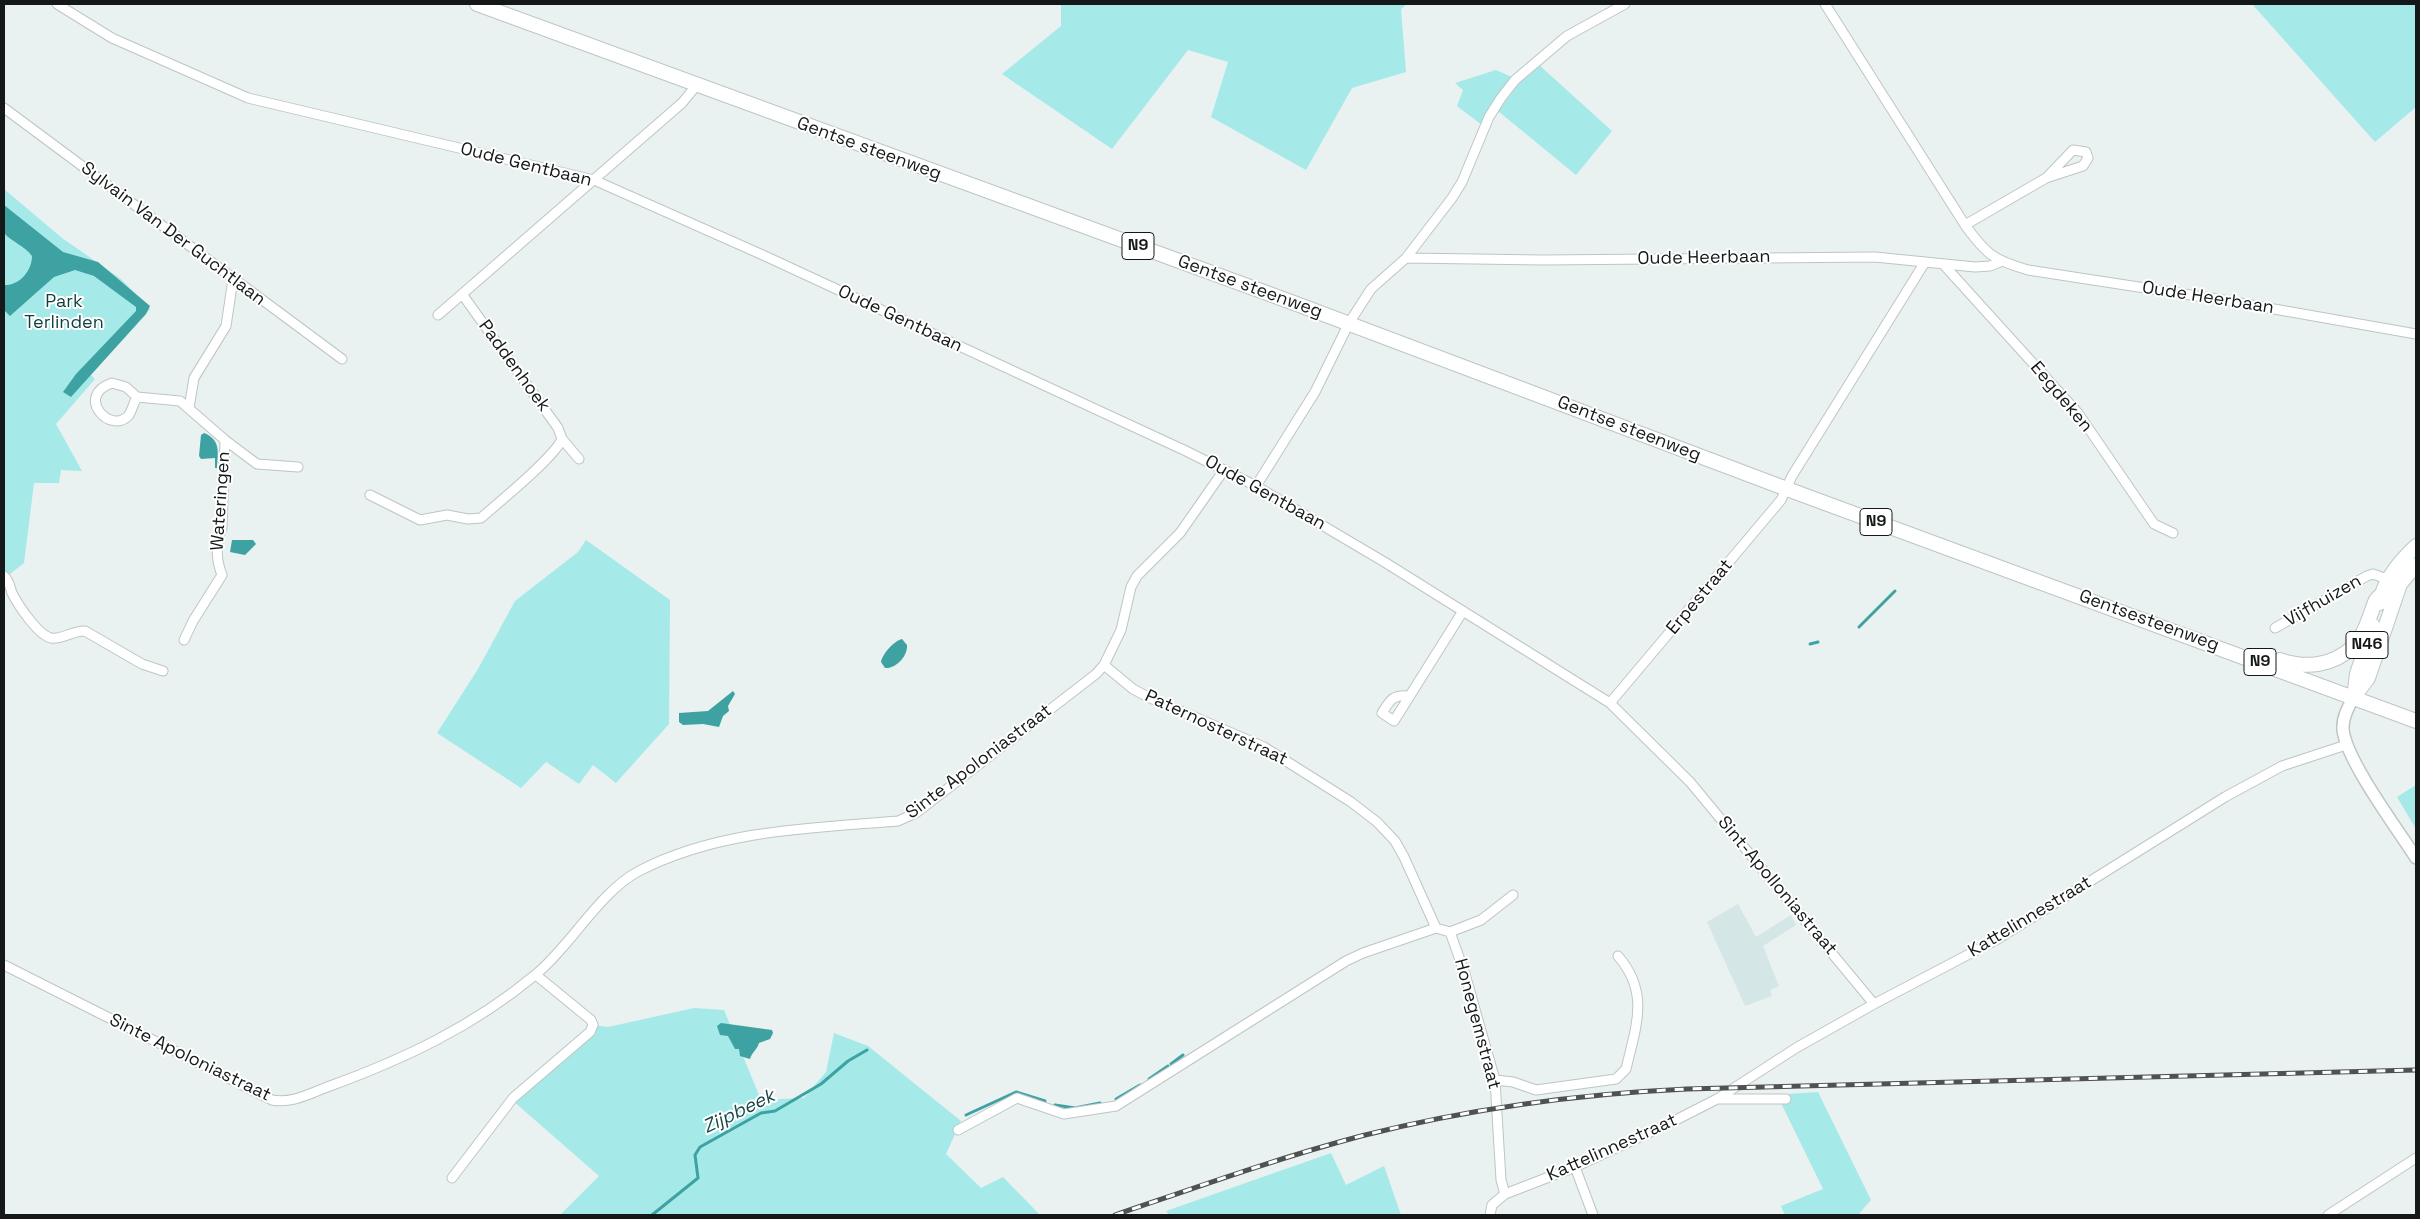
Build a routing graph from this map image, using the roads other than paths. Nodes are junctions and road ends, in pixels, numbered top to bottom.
1 (57, 4) edge
2 (477, 4) edge
3 (1625, 4) edge
4 (1825, 4) edge
5 (696, 86) junction
6 (4, 108) edge
7 (2046, 178) dead end
8 (594, 180) junction
9 (1965, 225) junction
10 (1406, 258) junction
11 (1925, 262) junction
12 (2000, 262) junction
13 (1943, 264) junction
14 (233, 279) junction
15 (462, 294) junction
16 (438, 315) dead end
17 (1349, 323) junction
18 (2416, 334) edge
19 (342, 359) dead end
20 (137, 397) junction
21 (189, 408) junction
22 (562, 439) junction
23 (225, 440) junction
24 (580, 459) dead end
25 (298, 467) dead end
26 (1224, 470) junction
27 (1256, 486) junction
28 (1787, 489) junction
29 (370, 495) dead end
30 (2172, 533) dead end
31 (2416, 546) edge
32 (1965, 554) joint
33 (2416, 565) edge
34 (5, 577) edge
35 (2394, 582) junction
36 (2382, 594) junction
37 (1463, 611) junction
38 (2275, 628) dead end
39 (184, 640) dead end
40 (2218, 646) junction
41 (1104, 665) junction
42 (164, 671) dead end
43 (1409, 696) dead end
44 (2354, 697) junction
45 (1610, 703) junction
46 (2416, 721) edge
47 (2346, 745) junction
48 (1677, 771) joint
49 (2416, 858) edge
50 (1513, 895) dead end
51 (1436, 928) junction
52 (1450, 932) junction
53 (1618, 956) dead end
54 (4, 964) edge
55 (536, 975) junction
56 (1874, 1004) junction
57 (1495, 1080) junction
58 (1717, 1099) junction
59 (1786, 1099) dead end
60 (958, 1130) dead end
61 (2416, 1158) edge
62 (1575, 1167) junction
63 (452, 1178) dead end
64 (1505, 1194) junction
65 (1490, 1215) edge
66 (1593, 1215) edge
67 (2328, 1215) edge

1 - 8 street, Oude Gentbaan
2 - 5 main road, Gentse steenweg / N9
3 - 10 street
4 - 9 street, Oude Heerbaan
5 - 8 street
5 - 17 main road, Gentse steenweg / N9
6 - 14 street, Sylvain Van Der Guchtlaan
7 - 9 street
8 - 15 street
8 - 26 street, Oude Gentbaan
9 - 12 street, Oude Heerbaan
10 - 11 street, Oude Heerbaan
10 - 17 street
11 - 13 street, Oude Heerbaan
11 - 28 street, Erpestraat
12 - 13 street, Oude Heerbaan
12 - 18 street, Oude Heerbaan
13 - 30 street, Eegdeken
14 - 19 street, Sylvain Van Der Guchtlaan
14 - 21 street
15 - 16 street
15 - 22 street, Paddenhoek
17 - 27 street
17 - 28 main road, Gentse steenweg / N9
20 - 20 street
20 - 21 street
21 - 23 street
22 - 24 street, Paddenhoek
22 - 29 street
23 - 25 street
23 - 39 street, Wateringen
26 - 27 street, Oude Gentbaan
26 - 41 street, Sinte Apoloniastraat
27 - 37 street, Oude Gentbaan
28 - 32 main road, Gentse steenweg / N9
28 - 45 street, Erpestraat
31 - 35 main road, N46
32 - 40 main road, Gentsesteenweg / N9
33 - 35 main road, N46
34 - 42 street
35 - 36 main road, N46
35 - 38 street, Vijfhuizen
35 - 44 main road, N46
36 - 40 main road
36 - 44 main road, N46
37 - 43 street
37 - 45 street, Oude Gentbaan
40 - 44 main road, Gentsesteenweg / N9
41 - 51 street, Paternosterstraat
41 - 55 street, Sinte Apoloniastraat
44 - 46 main road, Gentsesteenweg / N9
44 - 47 main road
45 - 48 street, Oude Gentbaan
47 - 49 main road
47 - 56 street, Kattelinnestraat
48 - 56 street, Sint-Apolloniastraat
50 - 52 street
51 - 52 street
51 - 60 street
52 - 57 street, Honegemstraat
53 - 57 street
54 - 55 street, Sinte Apoloniastraat
55 - 63 street
56 - 58 street, Kattelinnestraat
57 - 64 street, Honegemstraat
58 - 59 street, Kattelinnestraat
58 - 62 street, Kattelinnestraat
61 - 67 street
62 - 64 street, Kattelinnestraat
62 - 66 street
64 - 65 street

